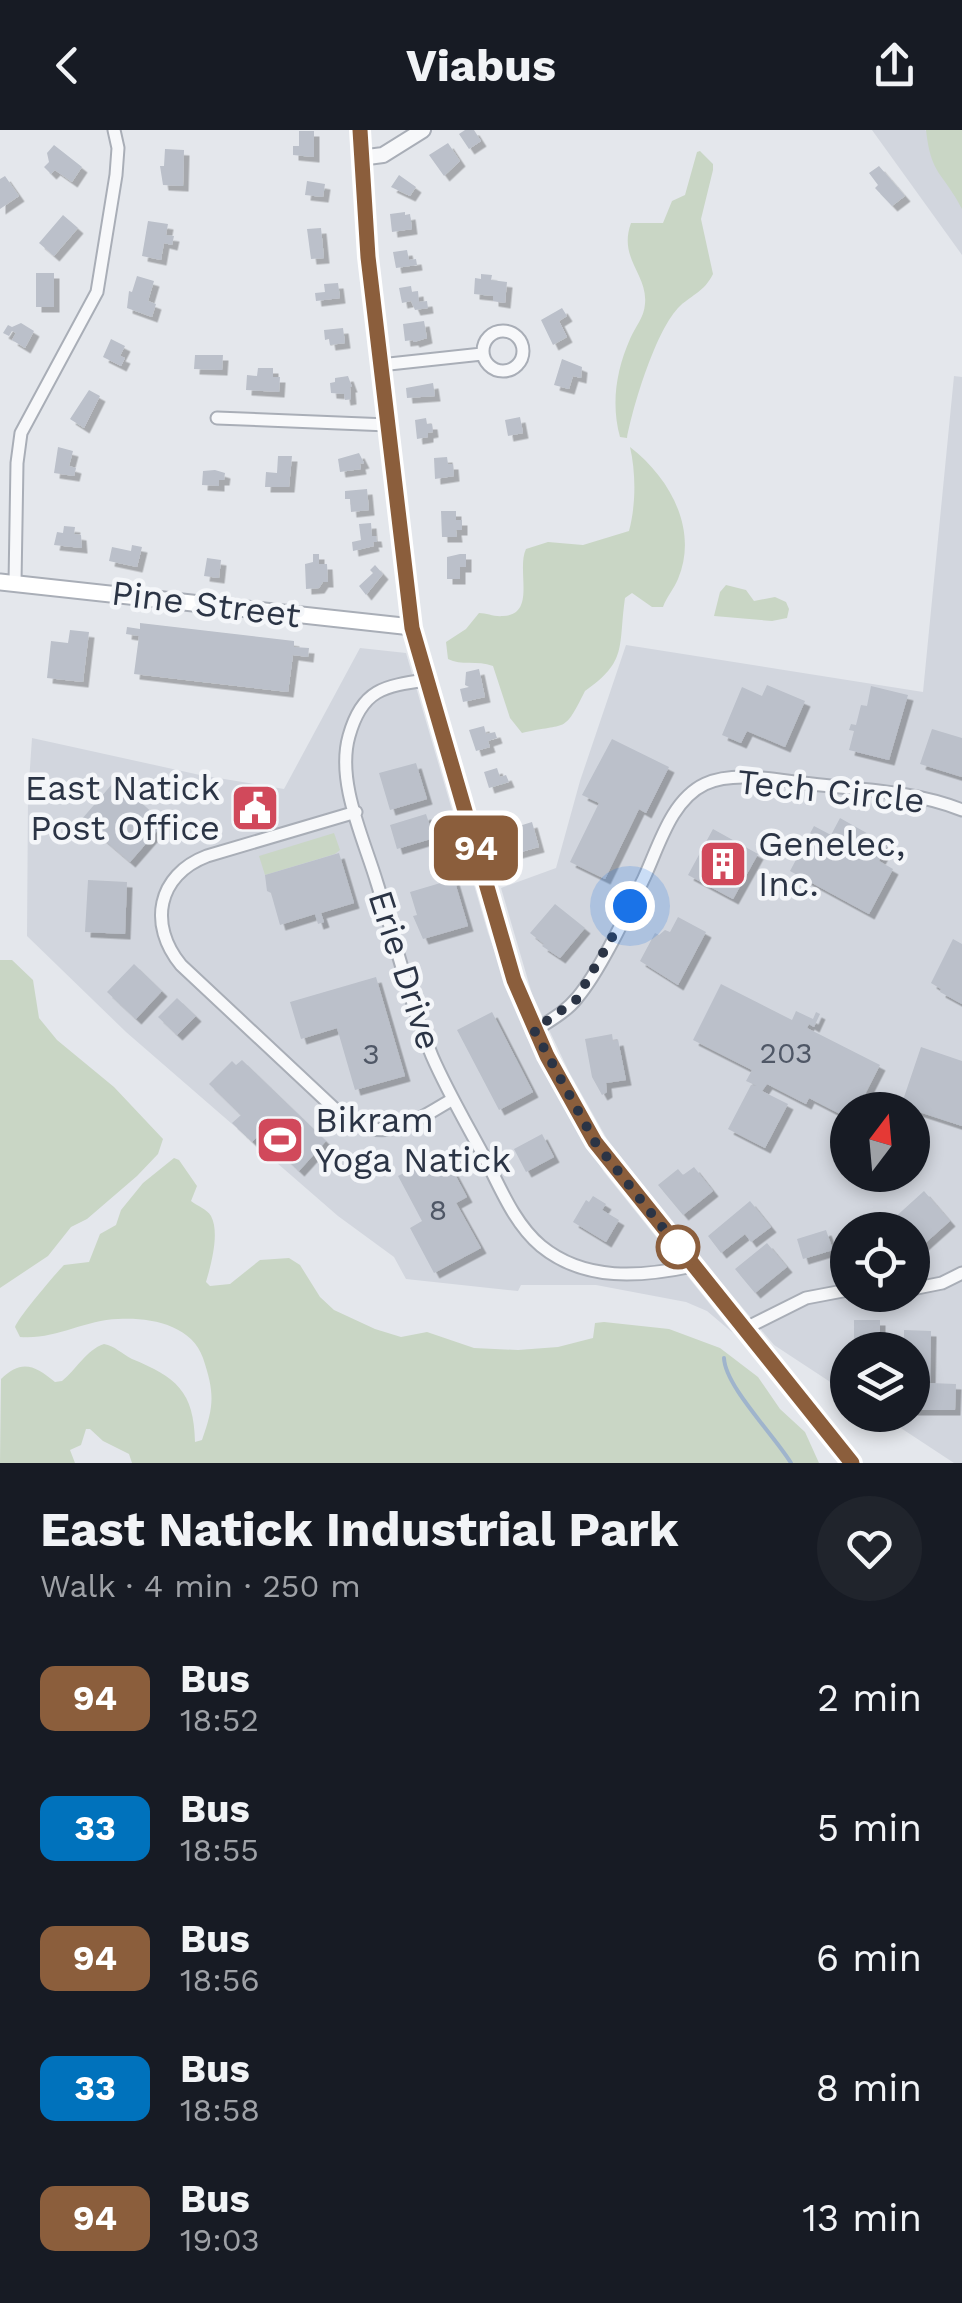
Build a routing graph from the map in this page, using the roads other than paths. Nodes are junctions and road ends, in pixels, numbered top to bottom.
1 (114, 130) edge
2 (360, 130) edge
3 (423, 130) edge
4 (360, 158) junction
5 (482, 354) dead end
6 (380, 365) junction
7 (217, 418) dead end
8 (388, 425) junction
9 (8, 582) edge
10 (412, 628) junction
11 (428, 680) junction
12 (962, 810) edge
13 (356, 812) junction
14 (534, 1030) junction
15 (453, 1099) junction
16 (693, 1266) junction
17 (962, 1273) edge
18 (930, 1285) edge
19 (830, 1293) edge
20 (744, 1329) junction
21 (852, 1463) edge

1 - 9 street
2 - 4 main road
3 - 4 street
4 - 6 main road
5 - 6 street
6 - 8 main road
7 - 8 street
8 - 10 main road
9 - 10 main road, Pine Street
10 - 11 main road
11 - 13 street, Erie Drive
11 - 14 main road
12 - 14 street, Tech Circle
13 - 15 street, Erie Drive
13 - 15 street
14 - 16 main road
15 - 16 street, Erie Drive
16 - 20 main road
17 - 18 street
19 - 20 street
20 - 21 main road

